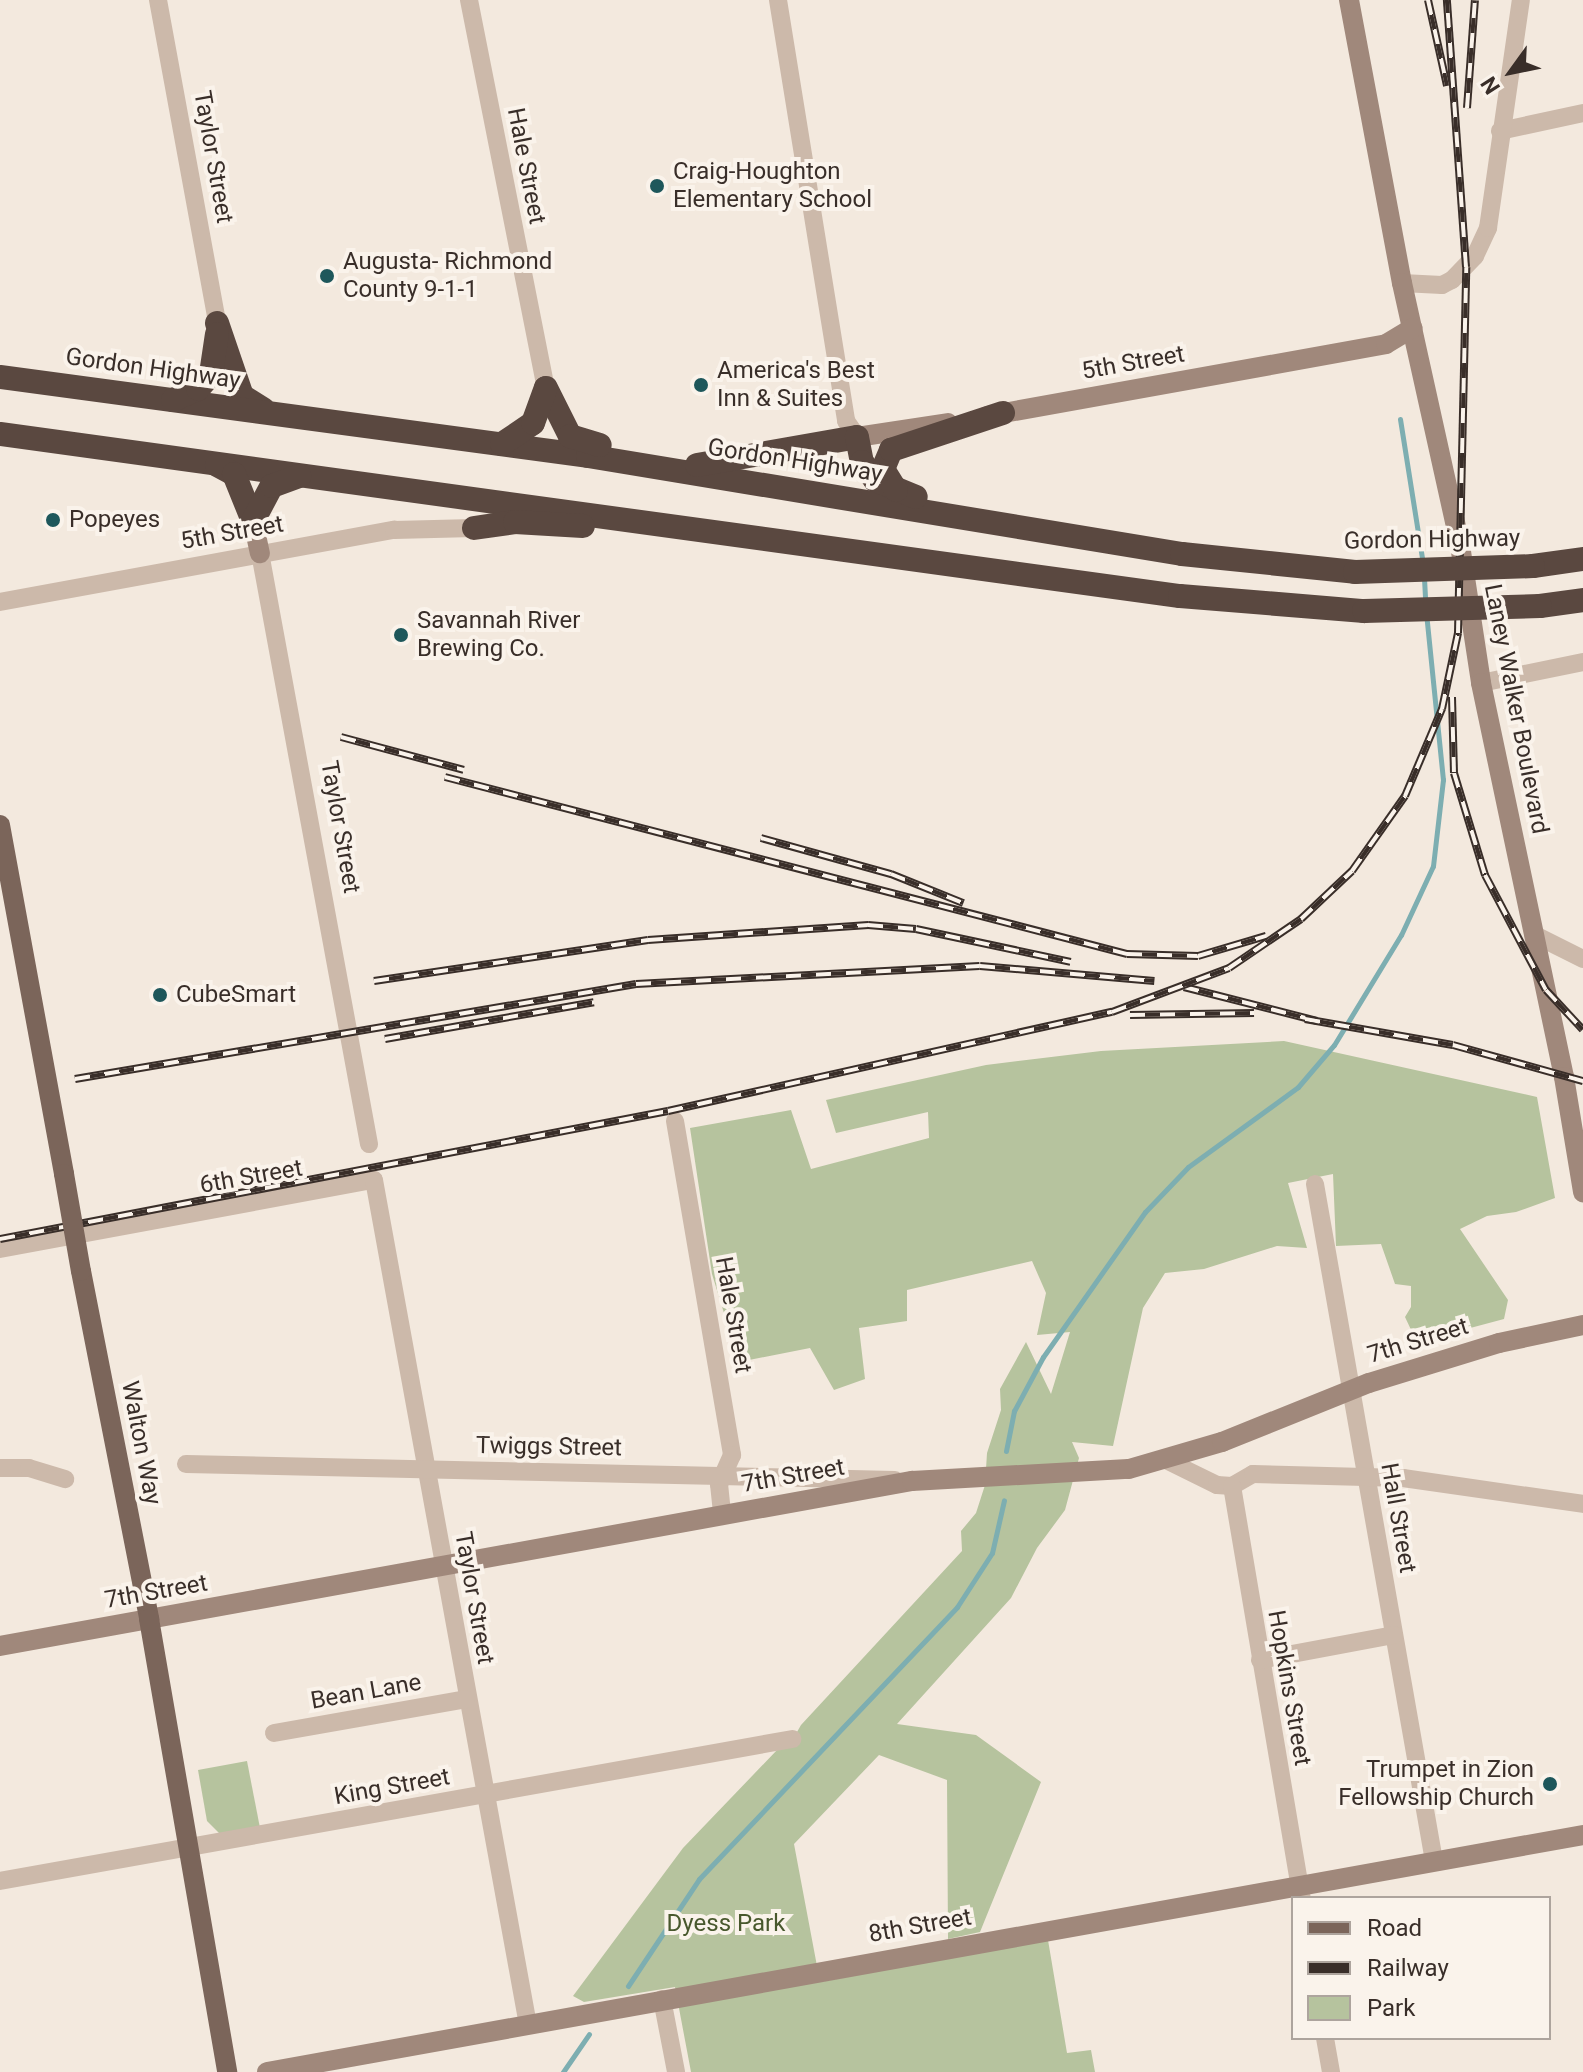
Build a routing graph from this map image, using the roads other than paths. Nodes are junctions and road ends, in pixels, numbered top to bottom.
1 (158, 0) edge
2 (469, 0) edge
3 (778, 0) edge
4 (1349, 0) edge
5 (1521, 0) edge
6 (1583, 113) edge
7 (1500, 131) junction
8 (1402, 283) junction
9 (217, 323) junction
10 (1413, 328) junction
11 (0, 377) edge
12 (546, 388) junction
13 (173, 400) junction
14 (273, 413) junction
15 (1003, 413) junction
16 (3, 435) edge
17 (857, 437) junction
18 (502, 444) junction
19 (203, 460) junction
20 (696, 465) junction
21 (668, 469) junction
22 (312, 475) junction
23 (749, 483) junction
24 (900, 494) junction
25 (253, 521) junction
26 (474, 528) joint
27 (714, 530) junction
28 (260, 553) junction
29 (1583, 559) edge
30 (1292, 567) junction
31 (1583, 600) edge
32 (0, 602) edge
33 (1583, 662) edge
34 (1481, 683) junction
35 (0, 825) edge
36 (1533, 934) junction
37 (1583, 959) edge
38 (675, 1121) dead end
39 (369, 1144) dead end
40 (374, 1180) joint
41 (1315, 1184) dead end
42 (1583, 1192) edge
43 (137, 1223) junction
44 (0, 1237) edge
45 (0, 1249) edge
46 (1583, 1325) edge
47 (1351, 1390) junction
48 (1166, 1460) junction
49 (186, 1464) dead end
50 (0, 1468) edge
51 (423, 1469) junction
52 (724, 1473) junction
53 (1366, 1476) junction
54 (65, 1479) dead end
55 (912, 1481) junction
56 (1232, 1486) junction
57 (1583, 1504) edge
58 (722, 1515) junction
59 (442, 1566) junction
60 (149, 1619) junction
61 (1394, 1635) junction
62 (0, 1646) edge
63 (1260, 1660) junction
64 (466, 1699) junction
65 (274, 1733) dead end
66 (792, 1739) dead end
67 (484, 1795) junction
68 (1583, 1835) edge
69 (190, 1847) junction
70 (1434, 1861) junction
71 (0, 1881) edge
72 (1301, 1891) edge
73 (654, 2000) junction
74 (528, 2025) junction
75 (1325, 2040) edge
76 (227, 2072) edge
77 (267, 2072) edge
78 (676, 2072) edge
79 (1331, 2072) edge

1 - 9 street, Taylor Street
2 - 12 street, Hale Street
3 - 17 street
4 - 8 main road, Laney Walker Boulevard
5 - 7 street
6 - 7 street
7 - 8 street
8 - 10 main road, Laney Walker Boulevard
9 - 13 highway
9 - 14 highway
10 - 15 main road, 5th Street
10 - 34 main road, Laney Walker Boulevard
11 - 13 highway, Gordon Highway
12 - 18 highway
12 - 20 highway
13 - 14 highway, Gordon Highway
14 - 18 highway, Gordon Highway
15 - 17 main road, 5th Street
15 - 24 highway
16 - 19 highway
17 - 20 highway
17 - 24 highway
18 - 21 highway, Gordon Highway
19 - 22 highway
19 - 25 highway
20 - 21 highway
20 - 23 highway
21 - 23 highway, Gordon Highway
22 - 25 highway
22 - 27 highway
23 - 30 highway, Gordon Highway
24 - 30 highway
25 - 28 main road, Taylor Street
26 - 27 highway
26 - 28 street, 5th Street
27 - 31 highway, bridge
28 - 32 street, 5th Street
28 - 39 street, Taylor Street
29 - 30 highway, Gordon Highway, bridge
33 - 34 street
34 - 36 main road, Laney Walker Boulevard
35 - 60 main road, Walton Way, bridge
36 - 37 street
36 - 42 main road, Laney Walker Boulevard
38 - 52 street, Hale Street
40 - 43 street, 6th Street
40 - 51 street, Taylor Street
41 - 47 street, Hall Street
43 - 44 street, 6th Street
43 - 45 street, 6th Street
46 - 47 main road, 7th Street
47 - 48 main road, 7th Street
47 - 53 street, Hall Street
48 - 55 main road, 7th Street
48 - 56 street
49 - 51 street, Twiggs Street
50 - 54 street
51 - 52 street, Twiggs Street
51 - 59 street, Taylor Street
52 - 55 street, Twiggs Street
52 - 58 street, Hale Street
53 - 56 street
53 - 57 street
53 - 61 street, Hall Street
55 - 58 main road, 7th Street
56 - 63 street, Hopkins Street
58 - 59 main road, 7th Street
59 - 60 main road, 7th Street
59 - 64 street, Taylor Street
60 - 62 main road, 7th Street
60 - 69 main road, Walton Way
61 - 63 street
61 - 70 street, Hall Street
63 - 72 street, Hopkins Street
64 - 65 street, Bean Lane
64 - 67 street, Taylor Street
66 - 67 street, King Street
67 - 69 street, King Street
67 - 74 street, Taylor Street
68 - 70 main road, 8th Street
69 - 71 street, King Street
69 - 76 main road, Walton Way
70 - 72 main road, 8th Street
72 - 73 main road, 8th Street
73 - 74 main road, 8th Street
73 - 78 street
74 - 77 main road, 8th Street
75 - 79 street

